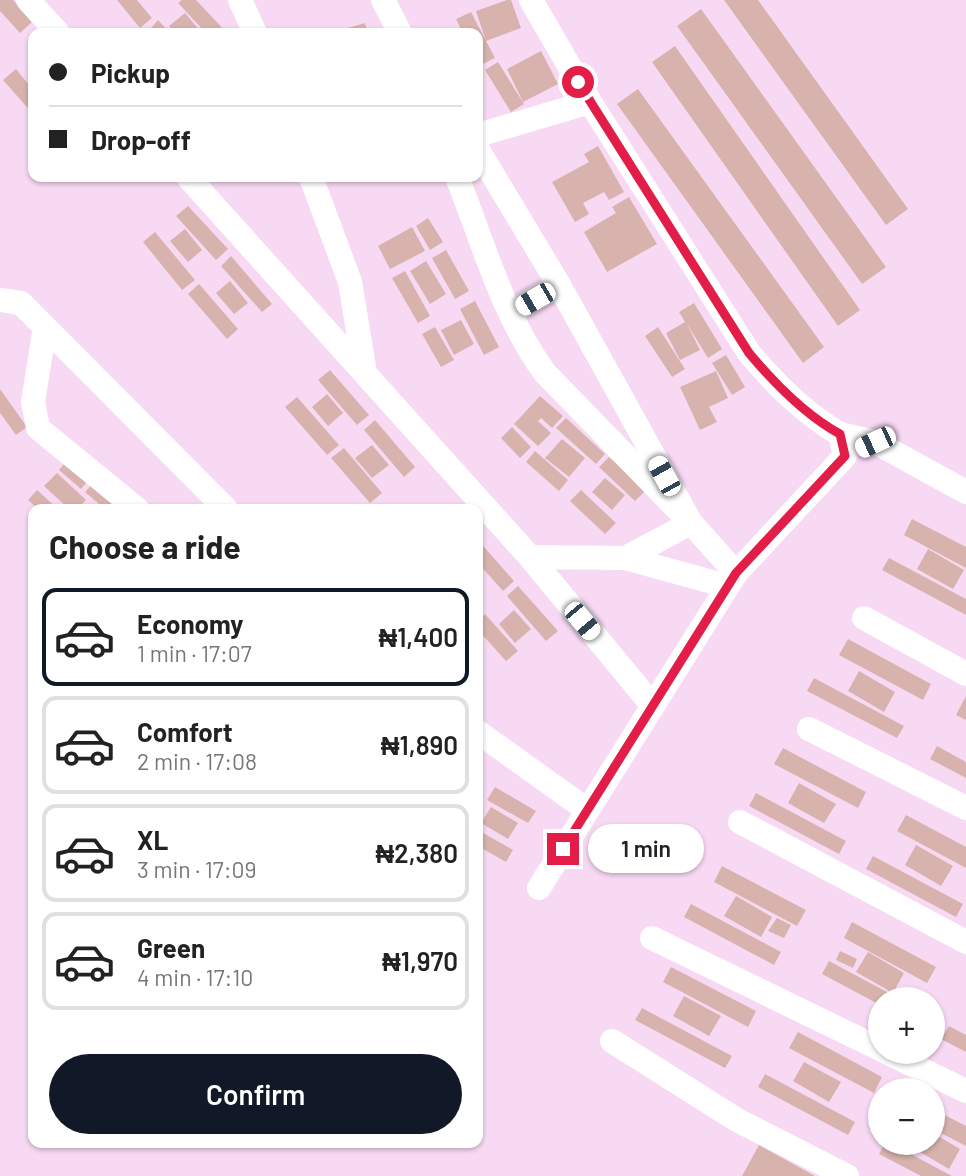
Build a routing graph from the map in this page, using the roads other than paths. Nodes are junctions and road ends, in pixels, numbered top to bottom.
1 (28, 0) edge
2 (383, 0) edge
3 (531, 0) edge
4 (248, 2) edge
5 (53, 28) edge
6 (254, 28) edge
7 (397, 28) edge
8 (590, 102) junction
9 (483, 134) edge
10 (483, 158) edge
11 (192, 182) edge
12 (313, 182) edge
13 (459, 182) edge
14 (559, 285) junction
15 (0, 300) edge
16 (510, 312) junction
17 (45, 327) junction
18 (365, 373) junction
19 (843, 445) junction
20 (966, 492) edge
21 (131, 504) edge
22 (221, 504) edge
23 (482, 504) edge
24 (483, 505) edge
25 (691, 523) junction
26 (530, 557) junction
27 (625, 558) junction
28 (732, 580) junction
29 (864, 618) dead end
30 (966, 674) edge
31 (653, 706) junction
32 (809, 729) dead end
33 (483, 736) edge
34 (966, 808) edge
35 (587, 810) junction
36 (740, 822) dead end
37 (538, 888) dead end
38 (652, 938) dead end
39 (966, 942) edge
40 (612, 1041) dead end
41 (868, 1043) edge
42 (911, 1064) edge
43 (966, 1091) edge
44 (847, 1176) edge

1 - 5 street
2 - 7 street
3 - 8 street
4 - 6 street
8 - 9 street
8 - 19 street
10 - 14 street
11 - 18 street
12 - 18 street
13 - 16 street
14 - 16 street
14 - 25 street
15 - 17 street
16 - 25 street
17 - 21 street
17 - 22 street
18 - 23 street
19 - 20 street
19 - 28 street
24 - 26 street
25 - 27 street
25 - 28 street
26 - 27 street
26 - 31 street
27 - 28 street
28 - 31 street
29 - 30 street
31 - 35 street
32 - 34 street
33 - 35 street
35 - 37 street
36 - 39 street
38 - 41 street
40 - 44 street
42 - 43 street

